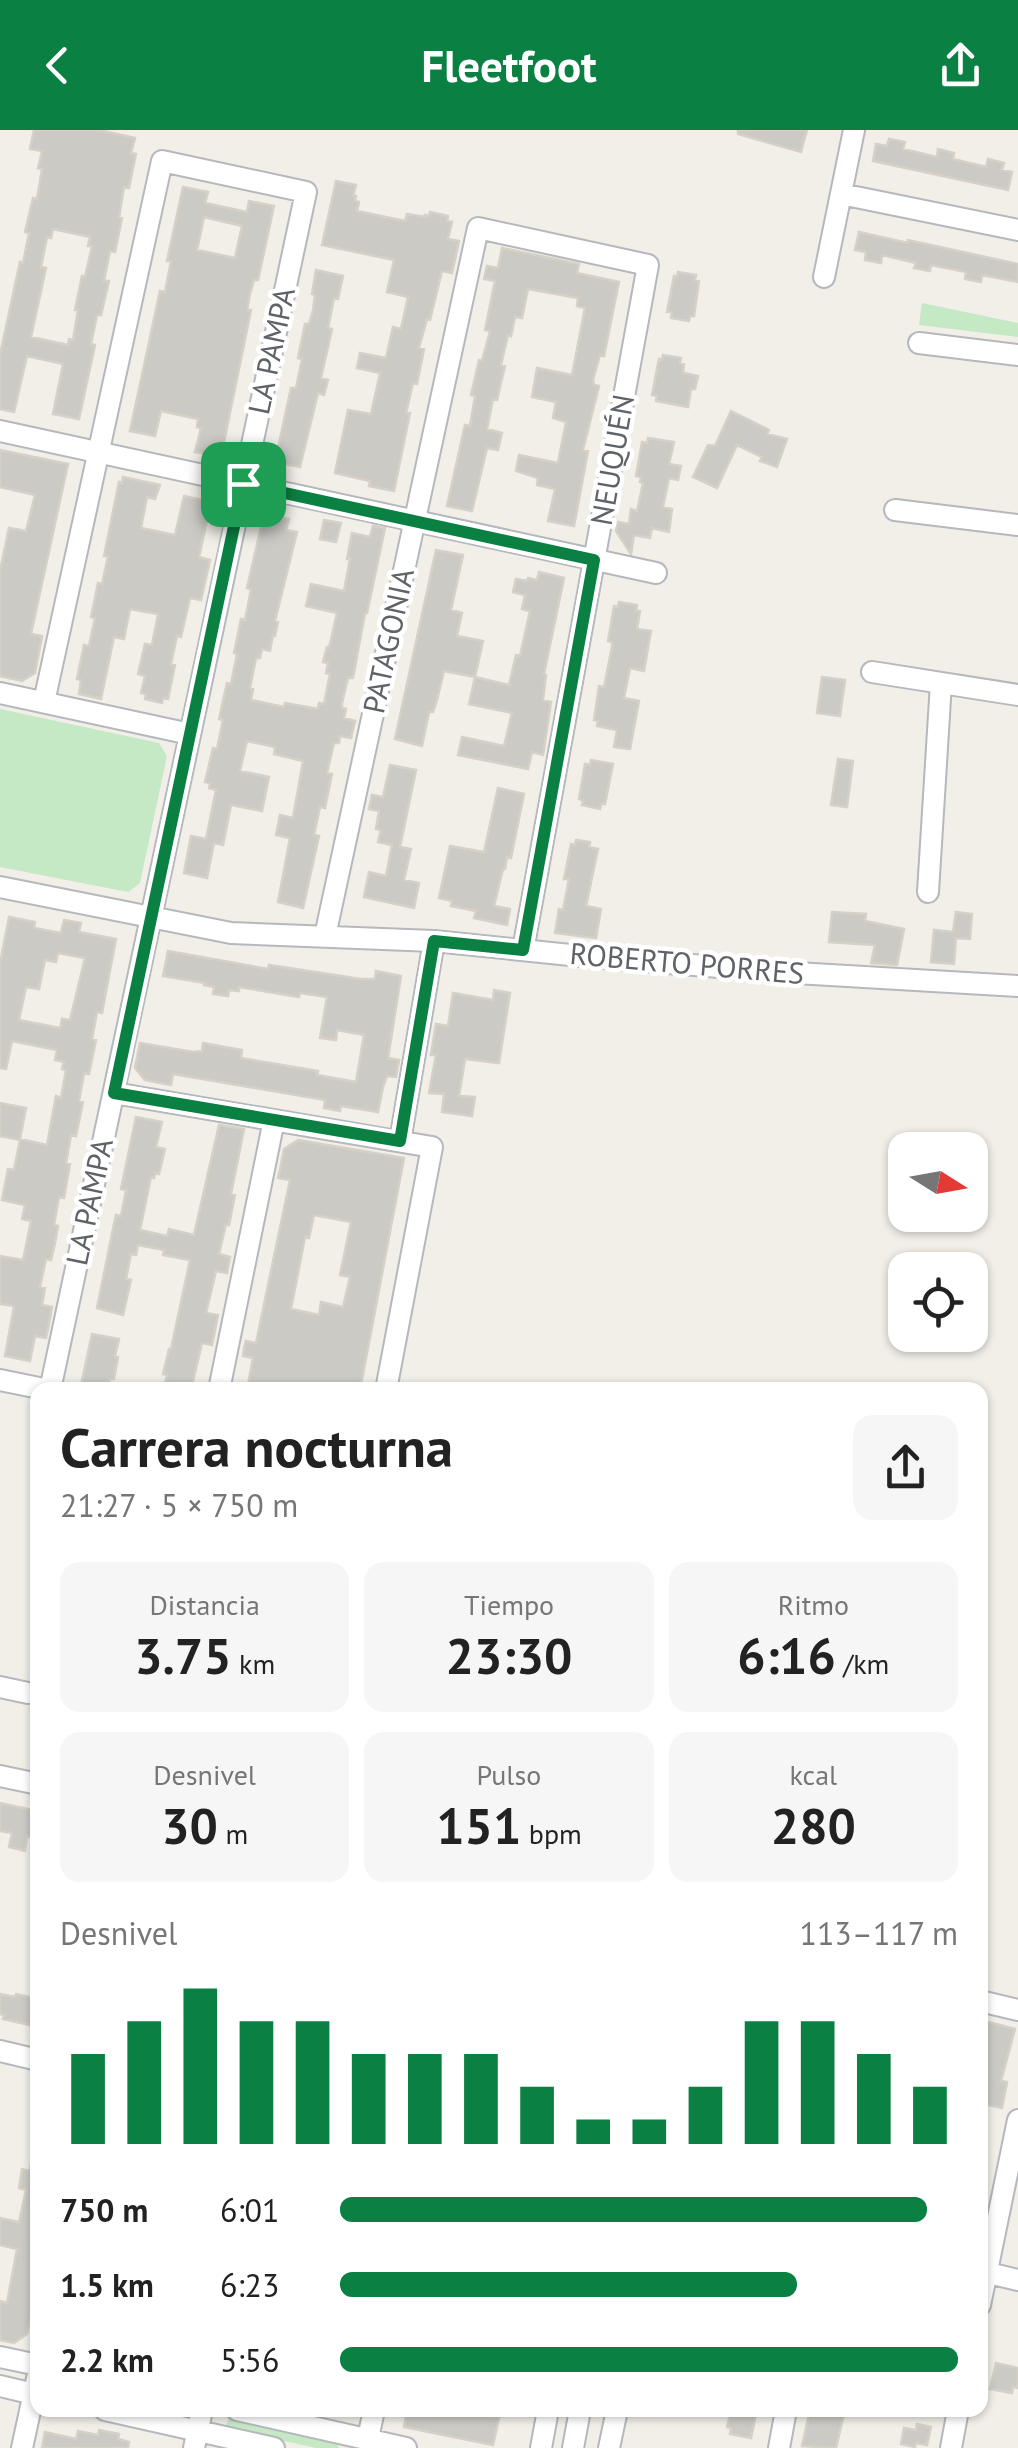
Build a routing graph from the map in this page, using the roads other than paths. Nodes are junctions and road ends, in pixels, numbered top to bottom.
1 (854, 130) edge
2 (840, 194) junction
3 (478, 228) joint
4 (1018, 230) edge
5 (824, 277) dead end
6 (919, 344) dead end
7 (1018, 355) edge
8 (0, 430) edge
9 (99, 452) junction
10 (243, 484) junction
11 (895, 510) dead end
12 (414, 520) junction
13 (1018, 525) edge
14 (594, 560) junction
15 (656, 573) dead end
16 (872, 672) dead end
17 (941, 683) junction
18 (0, 693) edge
19 (1018, 695) edge
20 (44, 702) junction
21 (190, 734) junction
22 (0, 887) edge
23 (928, 892) dead end
24 (151, 917) junction
25 (324, 936) junction
26 (434, 941) junction
27 (523, 950) junction
28 (1018, 986) edge
29 (114, 1093) junction
30 (274, 1120) junction
31 (400, 1141) junction
32 (0, 1380) edge
33 (52, 1382) edge
34 (220, 1382) edge
35 (388, 1382) edge
36 (30, 1386) edge
37 (0, 1687) edge
38 (28, 1693) dead end
39 (0, 1776) edge
40 (30, 1782) edge
41 (988, 2003) edge
42 (1018, 2010) edge
43 (0, 2051) edge
44 (30, 2058) edge
45 (1018, 2120) edge
46 (988, 2250) edge
47 (988, 2273) edge
48 (1018, 2280) edge
49 (0, 2356) edge
50 (30, 2363) edge
51 (0, 2386) edge
52 (30, 2388) edge
53 (30, 2414) edge
54 (138, 2417) edge
55 (264, 2417) edge
56 (373, 2417) edge
57 (547, 2417) edge
58 (579, 2417) edge
59 (616, 2417) edge
60 (785, 2417) edge
61 (957, 2417) edge
62 (198, 2430) edge
63 (367, 2444) edge
64 (22, 2448) edge
65 (274, 2448) edge
66 (406, 2448) edge
67 (540, 2448) edge
68 (572, 2448) edge
69 (609, 2448) edge
70 (778, 2448) edge
71 (950, 2448) edge

1 - 2 street
2 - 4 street
2 - 5 street
3 - 12 street, PATAGONIA
3 - 14 street, NEUQUÉN
6 - 7 street
8 - 9 street
9 - 10 street
9 - 10 street, LA PAMPA
9 - 20 street
10 - 12 street
10 - 21 street, LA PAMPA
11 - 13 street
12 - 14 street
12 - 25 street, PATAGONIA
14 - 15 street
14 - 27 street, NEUQUÉN
16 - 17 street
17 - 19 street
17 - 23 street
18 - 20 street
20 - 21 street
21 - 24 street, LA PAMPA
22 - 24 street, ROBERTO PORRES
24 - 25 street, ROBERTO PORRES
24 - 29 street, LA PAMPA
25 - 26 street, ROBERTO PORRES
26 - 27 street, ROBERTO PORRES
26 - 31 street
27 - 28 street, ROBERTO PORRES
29 - 30 street
29 - 33 street, LA PAMPA
30 - 31 street
30 - 34 street
31 - 35 street
32 - 36 street
37 - 38 street
39 - 40 street
41 - 42 street
43 - 44 street
45 - 46 street
47 - 48 street
49 - 50 street
51 - 52 street
53 - 64 street
54 - 62 street
55 - 63 street
56 - 63 street
57 - 67 street
58 - 68 street
59 - 69 street
60 - 70 street
61 - 71 street
62 - 65 street
63 - 66 street

